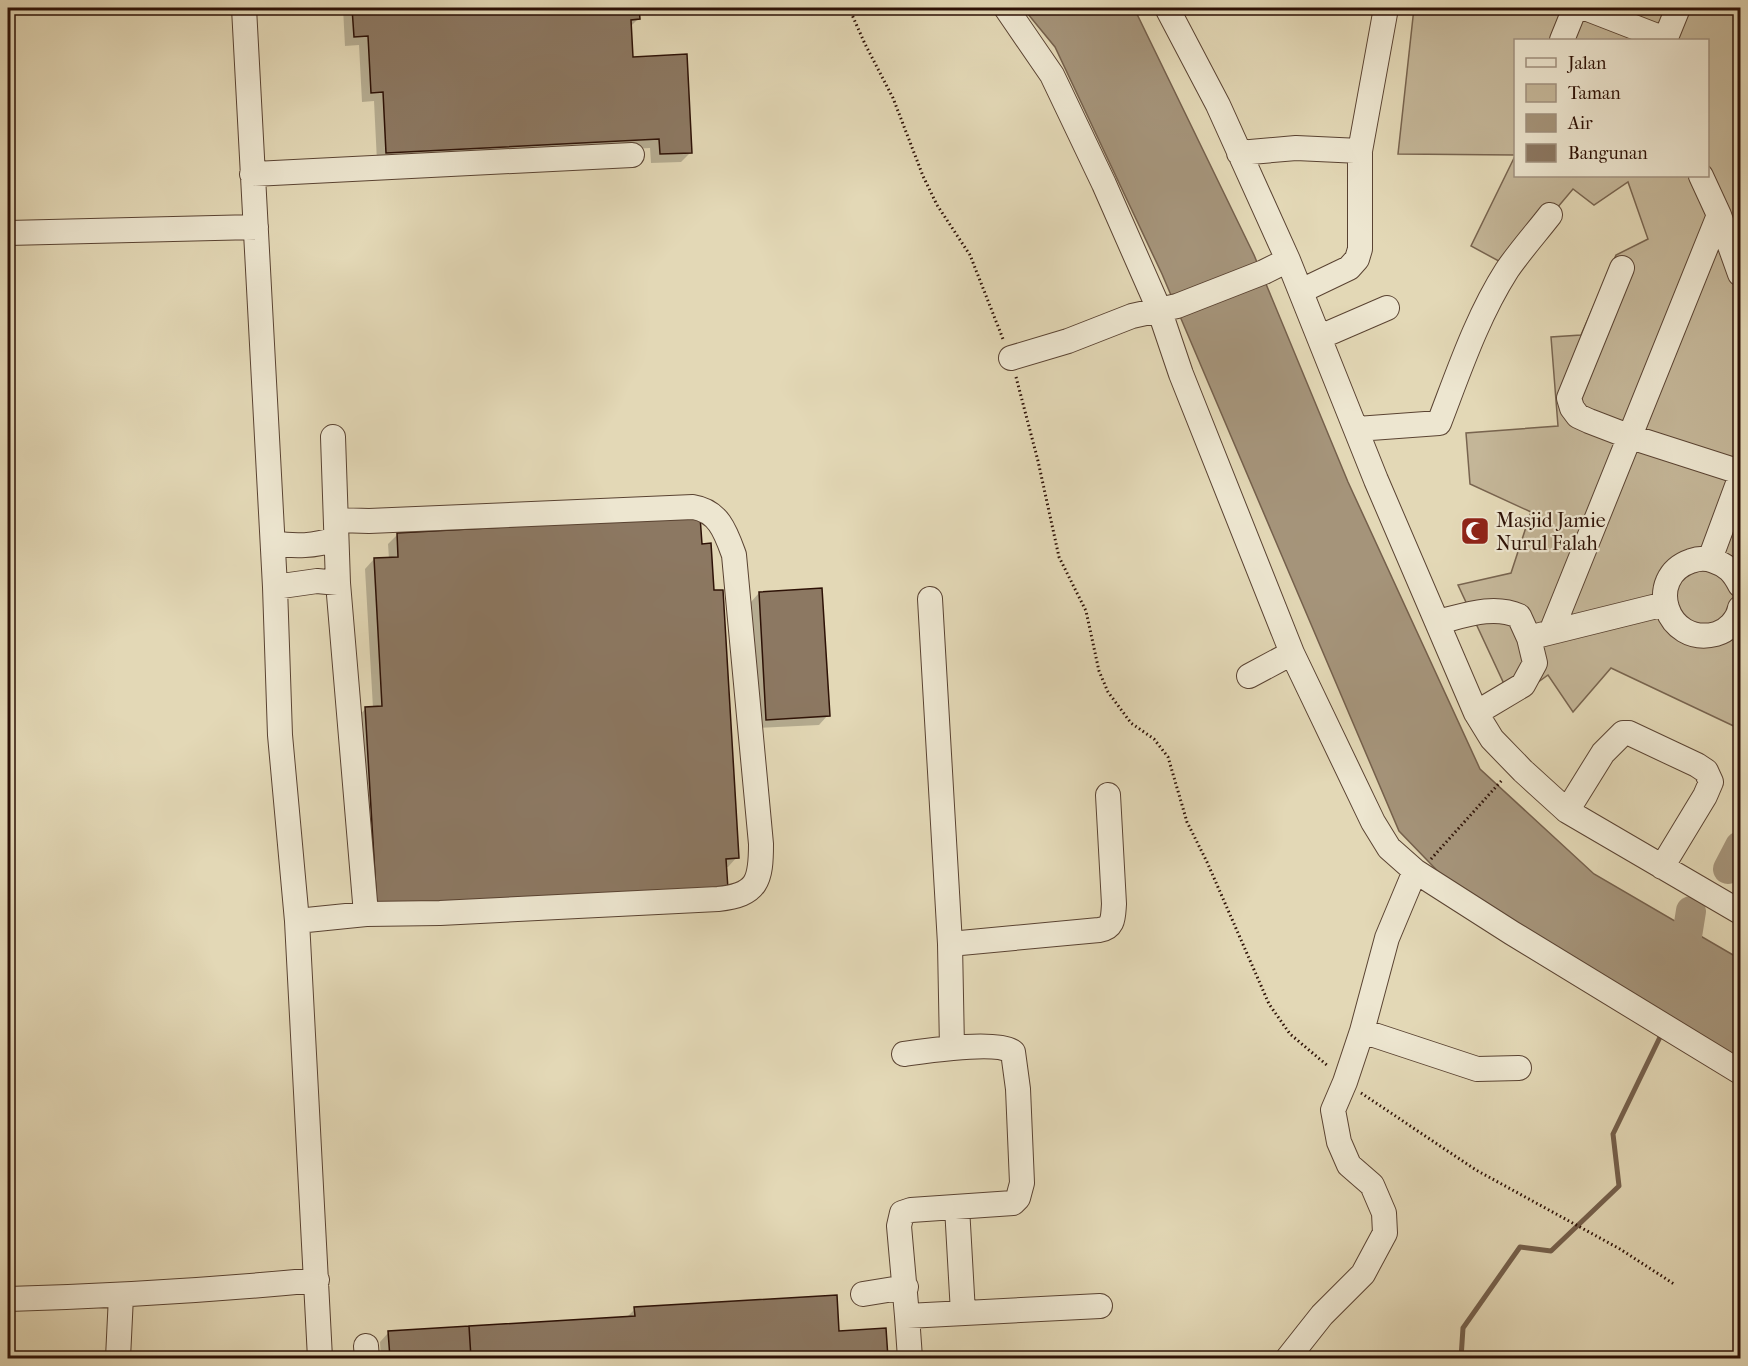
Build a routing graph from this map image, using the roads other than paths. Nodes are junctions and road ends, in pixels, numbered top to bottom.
1 (244, 8) edge
2 (1006, 8) edge
3 (1167, 8) edge
4 (1386, 8) edge
5 (1575, 8) edge
6 (1586, 8) edge
7 (1678, 8) edge
8 (1562, 39) edge
9 (1663, 39) edge
10 (1665, 39) edge
11 (1360, 151) junction
12 (1239, 153) junction
13 (632, 154) dead end
14 (252, 174) junction
15 (1700, 177) edge
16 (1550, 215) dead end
17 (1719, 215) junction
18 (256, 227) junction
19 (8, 233) edge
20 (1288, 260) junction
21 (1622, 268) dead end
22 (1740, 274) edge
23 (1301, 291) junction
24 (1168, 307) junction
25 (1387, 308) dead end
26 (1320, 337) junction
27 (1011, 358) road end
28 (1357, 429) junction
29 (1628, 436) junction
30 (333, 437) dead end
31 (1740, 472) edge
32 (1740, 478) edge
33 (336, 529) junction
34 (273, 543) junction
35 (1710, 559) junction
36 (338, 583) junction
37 (1740, 585) edge
38 (275, 587) junction
39 (930, 599) dead end
40 (1665, 604) junction
41 (1740, 608) edge
42 (1438, 622) junction
43 (1540, 635) junction
44 (1292, 653) junction
45 (1249, 676) dead end
46 (1476, 713) junction
47 (1108, 795) dead end
48 (1567, 811) junction
49 (1424, 864) junction
50 (1662, 867) junction
51 (1740, 912) edge
52 (366, 914) junction
53 (297, 921) junction
54 (950, 944) junction
55 (1362, 1031) junction
56 (952, 1048) junction
57 (904, 1054) dead end
58 (1520, 1068) dead end
59 (1740, 1072) edge
60 (957, 1207) junction
61 (317, 1280) junction
62 (906, 1287) junction
63 (863, 1294) dead end
64 (121, 1296) junction
65 (8, 1299) edge
66 (1100, 1306) dead end
67 (963, 1313) junction
68 (907, 1316) junction
69 (118, 1359) edge
70 (320, 1359) edge
71 (910, 1359) edge
72 (1288, 1359) edge

1 - 14 street
2 - 24 street
3 - 12 street
4 - 11 street
5 - 8 street
6 - 9 street
7 - 10 street
11 - 12 street
11 - 23 street
12 - 20 street
13 - 14 street
14 - 18 street
15 - 17 street
16 - 28 street
17 - 22 street
17 - 29 street
18 - 19 street
18 - 34 street
20 - 23 street
20 - 24 street
21 - 29 street
23 - 26 street
24 - 27 street
24 - 44 street
25 - 26 street
26 - 28 street
28 - 42 street
29 - 31 street
29 - 43 street
30 - 33 street
32 - 35 street
33 - 34 street
33 - 36 street
33 - 52 street
34 - 38 street
35 - 37 street
35 - 40 street
36 - 38 street
36 - 52 street
38 - 53 street
39 - 54 street
40 - 41 street
40 - 43 street
42 - 43 street
42 - 46 street
43 - 46 street
44 - 45 street
44 - 49 street
46 - 48 street
47 - 54 street
48 - 50 street
48 - 50 street
49 - 55 street
49 - 59 street
50 - 51 street
52 - 53 street
53 - 61 street
54 - 56 street
55 - 58 street
55 - 72 street
56 - 57 street
56 - 60 street
60 - 62 street
60 - 67 street
61 - 64 street
61 - 70 street
62 - 63 street
62 - 68 street
64 - 65 street
64 - 69 street
66 - 67 street
67 - 68 street
68 - 71 street

